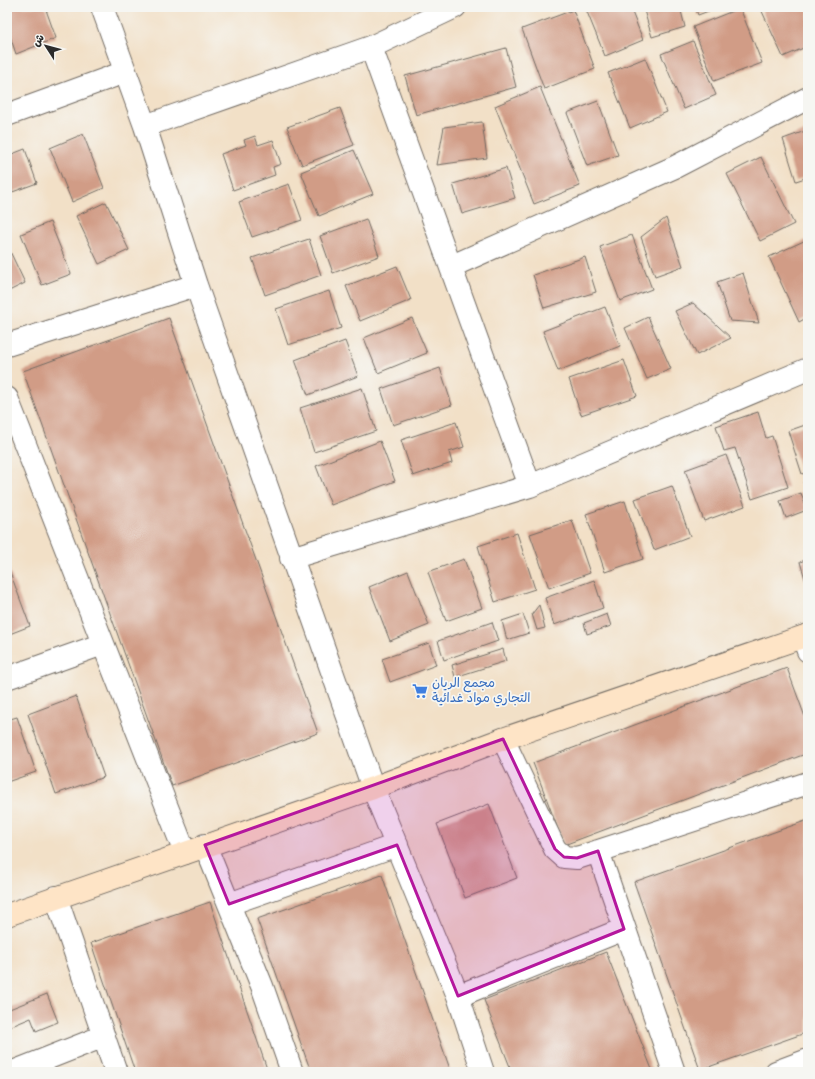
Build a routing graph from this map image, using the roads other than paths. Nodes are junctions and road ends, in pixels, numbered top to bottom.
1 (102, 7) edge
2 (455, 7) edge
3 (371, 47) junction
4 (125, 72) junction
5 (808, 98) edge
6 (7, 115) edge
7 (146, 126) junction
8 (452, 266) junction
9 (196, 285) junction
10 (7, 345) edge
11 (808, 369) edge
12 (7, 398) edge
13 (530, 486) junction
14 (291, 558) junction
15 (806, 641) edge
16 (103, 644) junction
17 (7, 678) edge
18 (503, 739) junction
19 (808, 784) edge
20 (373, 788) junction
21 (205, 845) junction
22 (397, 845) junction
23 (598, 851) junction
24 (185, 853) junction
25 (56, 898) junction
26 (229, 904) junction
27 (7, 915) edge
28 (624, 929) junction
29 (458, 996) junction
30 (104, 1036) junction
31 (808, 1060) edge
32 (13, 1072) edge
33 (116, 1072) edge
34 (292, 1072) edge
35 (483, 1072) edge
36 (674, 1072) edge
37 (776, 1072) edge

1 - 4 street
2 - 3 street
3 - 7 street
3 - 8 street
4 - 6 street
4 - 7 street
5 - 8 street
7 - 9 street
8 - 13 street
9 - 10 street
9 - 14 street
11 - 13 street
12 - 16 street
13 - 14 street
14 - 20 street
15 - 18 main road
16 - 17 street
16 - 24 street
18 - 20 main road
18 - 23 street
19 - 23 street
20 - 21 main road
20 - 22 street
21 - 24 main road
21 - 26 street
22 - 26 street
22 - 29 street
23 - 28 street
24 - 25 main road
25 - 27 main road
25 - 30 street
26 - 34 street
28 - 29 street
28 - 36 street
29 - 35 street
30 - 32 street
30 - 33 street
31 - 37 street

